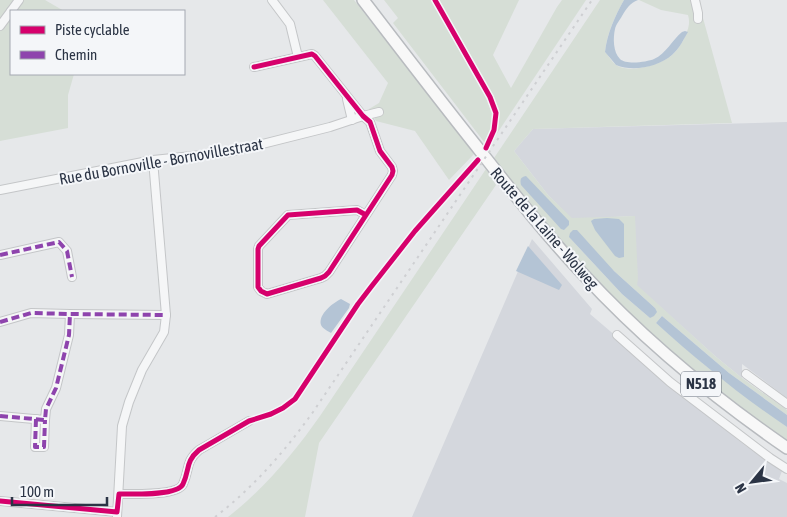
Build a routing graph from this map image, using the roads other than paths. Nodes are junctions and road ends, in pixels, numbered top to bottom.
1 (272, 0) edge
2 (363, 0) edge
3 (368, 0) edge
4 (695, 0) edge
5 (10, 12) edge
6 (698, 20) dead end
7 (380, 22) junction
8 (0, 26) edge
9 (298, 57) junction
10 (254, 67) dead end
11 (346, 97) junction
12 (379, 112) dead end
13 (363, 116) junction
14 (352, 120) junction
15 (153, 160) junction
16 (0, 190) edge
17 (366, 215) junction
18 (0, 255) edge
19 (72, 277) dead end
20 (70, 314) junction
21 (166, 315) junction
22 (0, 322) edge
23 (617, 335) dead end
24 (746, 374) dead end
25 (787, 404) edge
26 (0, 416) edge
27 (36, 419) junction
28 (45, 420) junction
29 (249, 421) dead end
30 (787, 448) edge
31 (787, 468) edge
32 (119, 494) junction
33 (0, 501) edge
34 (117, 515) edge

1 - 9 street
2 - 7 highway, Route de la Laine - Wolweg / N518
3 - 7 highway, Route de la Laine - Wolweg / N518
4 - 6 street
5 - 8 street
7 - 30 highway, Route de la Laine - Wolweg / N518
9 - 10 street
9 - 11 street
11 - 13 street
11 - 14 street
12 - 13 street, Rue du Bornoville - Bornovillestraat
13 - 14 street, Rue du Bornoville - Bornovillestraat
13 - 17 street
14 - 15 street, Rue du Bornoville - Bornovillestraat
15 - 16 street, Rue du Bornoville - Bornovillestraat
15 - 21 street
17 - 17 street
18 - 19 street
20 - 21 street
20 - 22 street
20 - 28 street
21 - 32 street
23 - 31 street
24 - 25 street
26 - 27 street
27 - 28 street
27 - 28 street
29 - 32 street
32 - 34 street
33 - 34 street

